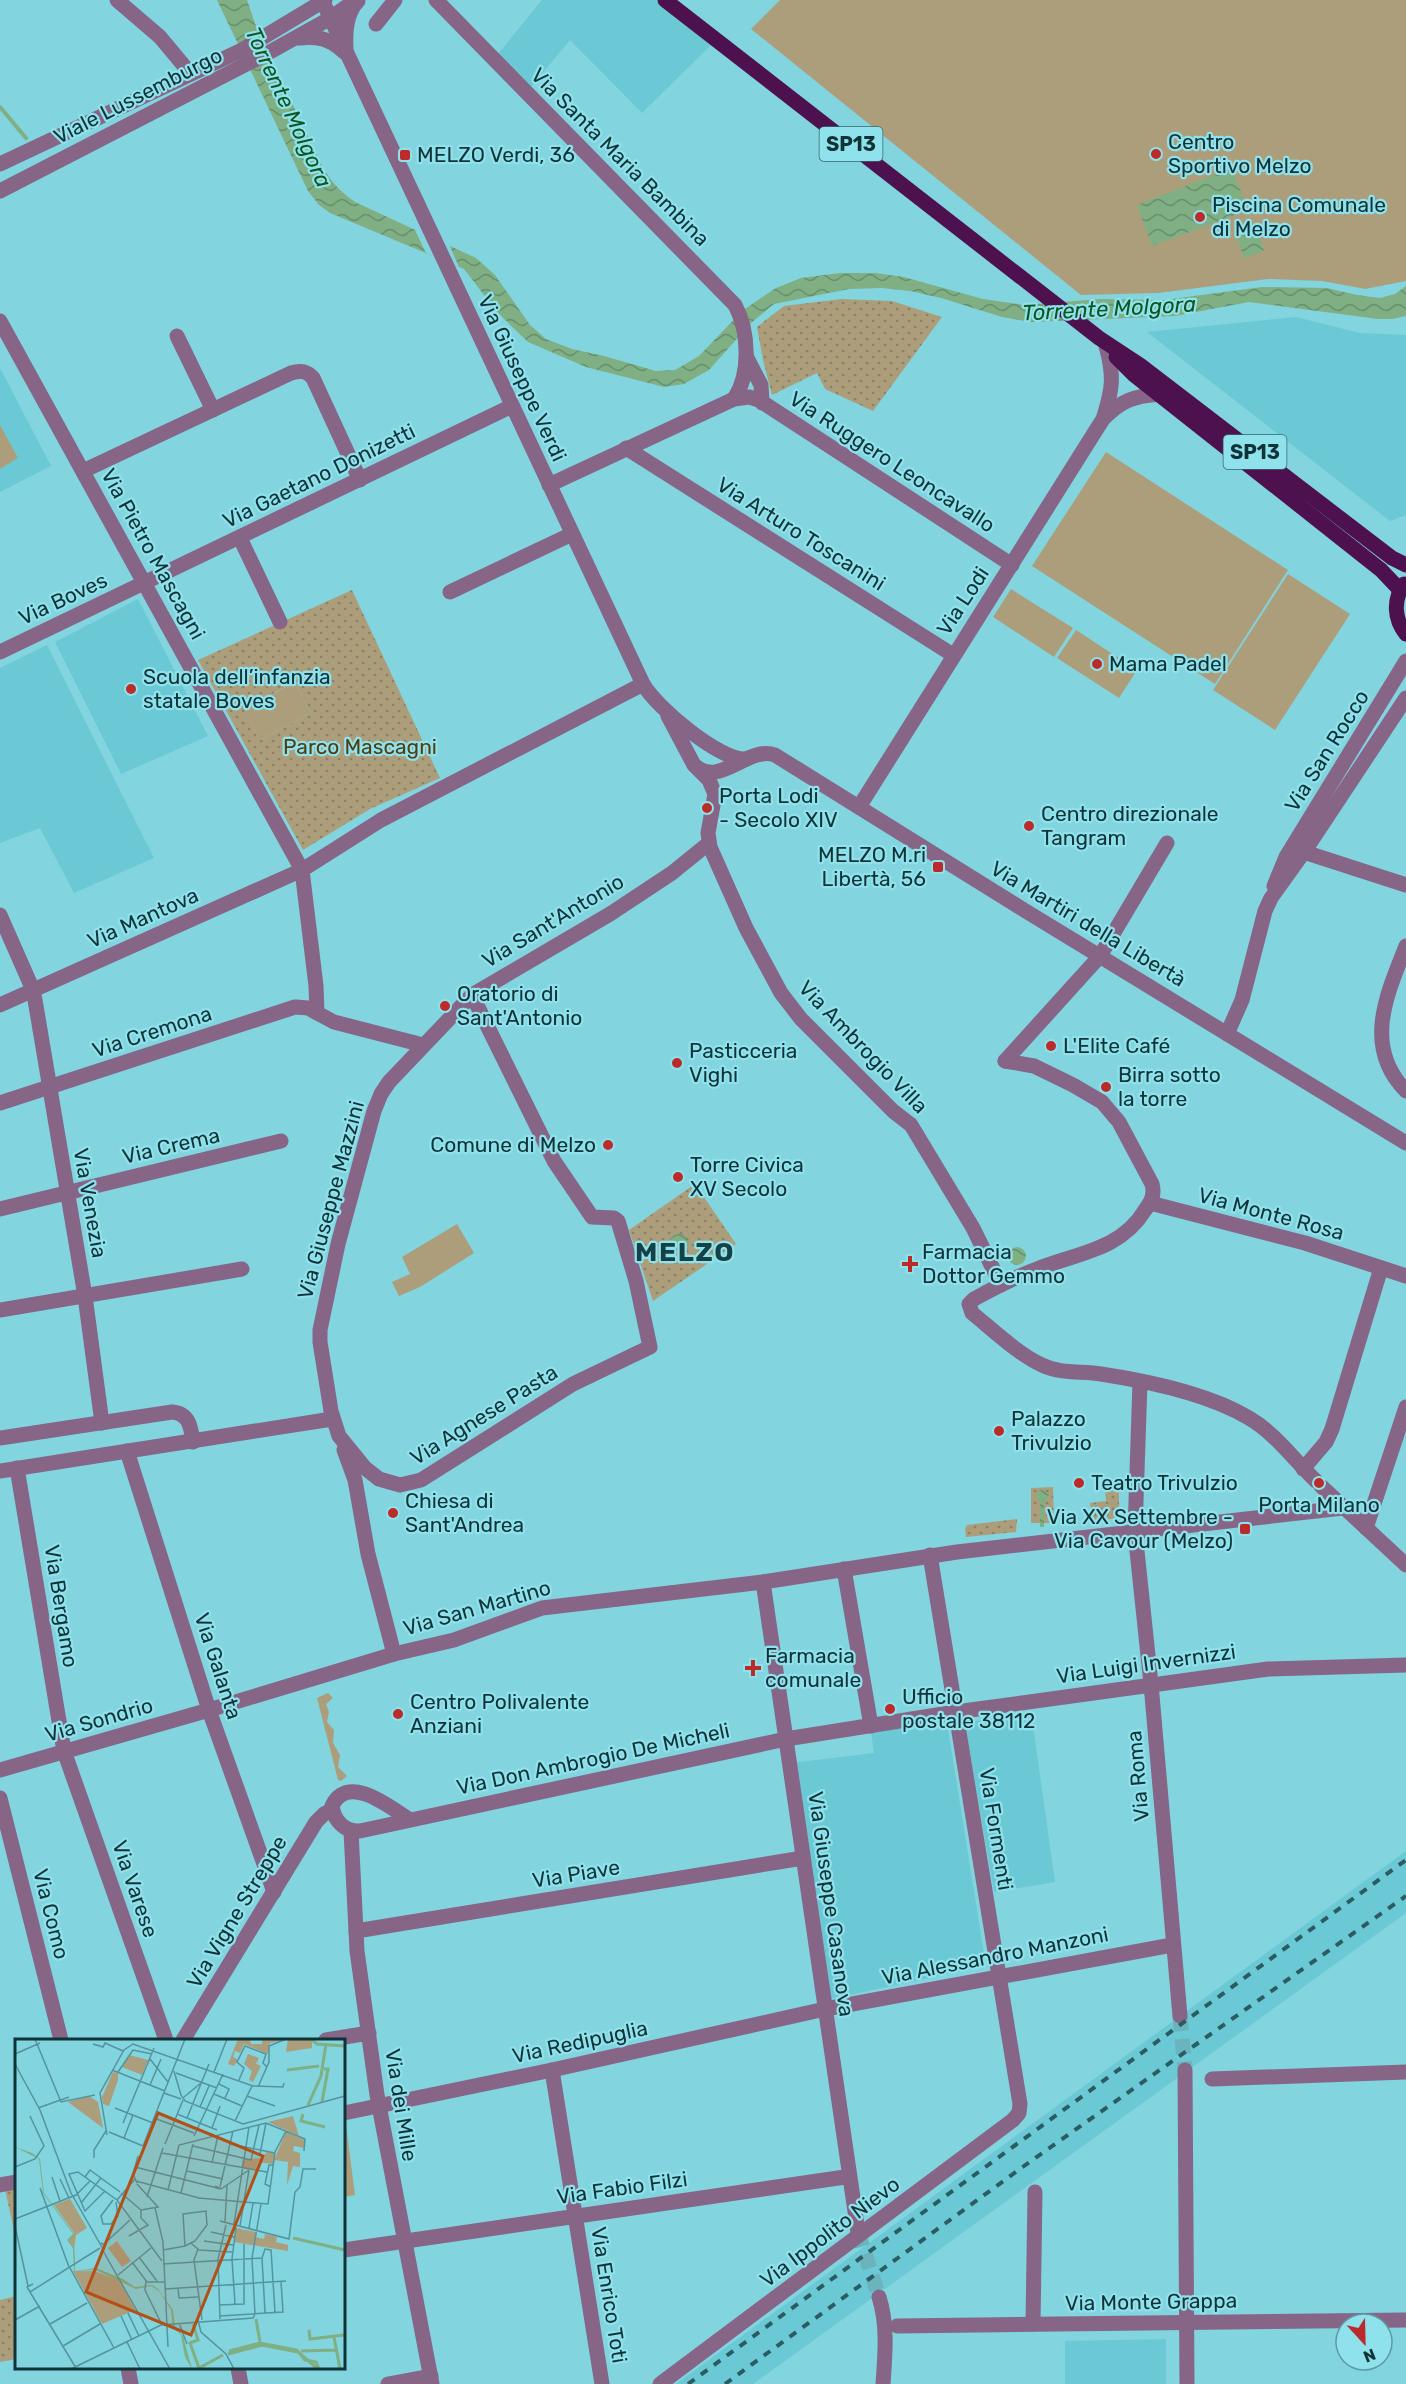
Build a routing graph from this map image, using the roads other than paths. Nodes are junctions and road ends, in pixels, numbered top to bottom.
1 (117, 0) edge
2 (323, 0) edge
3 (357, 0) edge
4 (395, 0) edge
5 (436, 0) edge
6 (665, 0) edge
7 (329, 19) junction
8 (376, 24) dead end
9 (294, 39) junction
10 (265, 46) junction
11 (346, 54) junction
12 (245, 57) junction
13 (190, 73) junction
14 (0, 164) edge
15 (0, 191) edge
16 (0, 321) edge
17 (177, 336) dead end
18 (1103, 342) junction
19 (746, 355) junction
20 (1160, 394) junction
21 (748, 400) junction
22 (512, 406) junction
23 (213, 410) junction
24 (1103, 419) junction
25 (626, 448) junction
26 (84, 471) junction
27 (360, 480) junction
28 (549, 485) junction
29 (572, 534) junction
30 (240, 538) junction
31 (1012, 565) junction
32 (1406, 566) edge
33 (144, 584) junction
34 (1403, 586) edge
35 (450, 592) dead end
36 (280, 622) dead end
37 (1406, 634) edge
38 (0, 652) edge
39 (953, 655) junction
40 (1406, 661) edge
41 (1397, 678) junction
42 (643, 684) junction
43 (1406, 697) edge
44 (667, 713) junction
45 (712, 746) junction
46 (746, 759) junction
47 (695, 765) junction
48 (859, 807) junction
49 (709, 843) junction
50 (1167, 843) dead end
51 (1299, 849) junction
52 (302, 870) junction
53 (1406, 885) edge
54 (0, 915) edge
55 (1406, 946) edge
56 (1100, 956) junction
57 (33, 990) junction
58 (472, 994) junction
59 (0, 1005) edge
60 (317, 1013) junction
61 (1227, 1034) junction
62 (423, 1045) junction
63 (50, 1087) junction
64 (1406, 1091) edge
65 (0, 1103) edge
66 (281, 1141) dead end
67 (1406, 1143) edge
68 (67, 1192) junction
69 (1150, 1203) junction
70 (0, 1209) edge
71 (1381, 1268) junction
72 (242, 1269) dead end
73 (1406, 1276) edge
74 (1001, 1285) junction
75 (85, 1296) junction
76 (0, 1310) edge
77 (650, 1347) joint
78 (1140, 1382) junction
79 (1406, 1407) edge
80 (332, 1419) junction
81 (102, 1423) junction
82 (0, 1438) edge
83 (193, 1442) junction
84 (343, 1442) junction
85 (127, 1451) junction
86 (17, 1468) junction
87 (1303, 1469) junction
88 (0, 1471) edge
89 (1343, 1508) junction
90 (1366, 1528) junction
91 (1135, 1532) junction
92 (930, 1555) junction
93 (1406, 1565) edge
94 (844, 1569) junction
95 (764, 1582) junction
96 (394, 1654) junction
97 (1406, 1665) edge
98 (1151, 1684) junction
99 (209, 1710) junction
100 (956, 1712) junction
101 (870, 1726) junction
102 (786, 1739) junction
103 (64, 1751) junction
104 (0, 1770) edge
105 (0, 1798) edge
106 (332, 1810) junction
107 (410, 1820) junction
108 (351, 1831) junction
109 (803, 1858) junction
110 (274, 1892) junction
111 (356, 1931) junction
112 (1172, 1945) junction
113 (998, 1977) junction
114 (825, 2009) junction
115 (1180, 2016) tunnel mouth
116 (369, 2033) junction
117 (61, 2039) edge
118 (166, 2039) edge
119 (184, 2039) edge
120 (333, 2039) edge
121 (552, 2070) junction
122 (1185, 2070) tunnel mouth
123 (1406, 2072) edge
124 (1212, 2079) dead end
125 (378, 2106) junction
126 (1020, 2109) joint
127 (345, 2113) edge
128 (845, 2177) dead end
129 (15, 2181) edge
130 (0, 2185) edge
131 (1035, 2192) dead end
132 (575, 2216) junction
133 (858, 2232) tunnel mouth
134 (404, 2241) junction
135 (345, 2250) edge
136 (879, 2297) tunnel mouth
137 (1406, 2320) edge
138 (1186, 2322) junction
139 (1033, 2324) junction
140 (897, 2326) dead end
141 (128, 2369) edge
142 (238, 2369) edge
143 (432, 2380) edge
144 (131, 2384) edge
145 (241, 2384) edge
146 (388, 2384) edge
147 (602, 2384) edge
148 (660, 2384) edge
149 (883, 2384) edge
150 (1187, 2384) edge

1 - 13 street
2 - 7 street, Via Giuseppe Verdi
2 - 10 street, Viale Lussemburgo
3 - 7 street, Viale Lussemburgo
3 - 11 street, Via Giuseppe Verdi
4 - 8 street
5 - 19 street, Via Santa Maria Bambina
6 - 18 main road, SP13
7 - 9 street, Viale Lussemburgo
7 - 11 street, Via Giuseppe Verdi
9 - 10 street, Viale Lussemburgo
9 - 11 street
10 - 12 street, Viale Lussemburgo
11 - 22 street, Via Giuseppe Verdi
12 - 13 street, Viale Lussemburgo
12 - 15 street, Viale Lussemburgo
13 - 14 street, Viale Lussemburgo
16 - 26 street, Via Pietro Mascagni
17 - 23 street
18 - 20 main road, SP13
18 - 24 street, Via Lodi
18 - 32 main road, SP13
19 - 21 street, Via Santa Maria Bambina
19 - 21 street, Via Santa Maria Bambina
20 - 24 street, Via Lodi
20 - 34 main road, SP13
21 - 25 street
21 - 31 street, Via Ruggero Leoncavallo
22 - 27 street, Via Gaetano Donizetti
22 - 28 street, Via Giuseppe Verdi
23 - 26 street
23 - 27 street
24 - 31 street, Via Lodi
25 - 28 street
25 - 39 street, Via Arturo Toscanini
26 - 33 street, Via Pietro Mascagni
27 - 30 street, Via Gaetano Donizetti
28 - 29 street, Via Giuseppe Verdi
29 - 35 street
29 - 42 street, Via Giuseppe Verdi
30 - 33 street, Via Gaetano Donizetti
30 - 36 street
31 - 39 street, Via Lodi
33 - 38 street, Via Boves
33 - 52 street, Via Pietro Mascagni
34 - 37 main road, SP13
39 - 48 street, Via Lodi
40 - 41 street, Via San Rocco
41 - 43 street, Via San Rocco
41 - 51 street, Via San Rocco
42 - 44 street, Via Giuseppe Verdi
42 - 52 street, Via Mantova
43 - 51 street, Via San Rocco
44 - 45 street
44 - 47 street, Via Ambrogio Villa
45 - 46 street
45 - 47 street
46 - 47 street
46 - 48 street, Via Martiri della Libertà
47 - 49 street, Via Ambrogio Villa
48 - 56 street, Via Martiri della Libertà
49 - 58 street, Via Sant'Antonio
49 - 74 street, Via Ambrogio Villa
50 - 56 street
51 - 53 street
51 - 61 street, Via San Rocco
52 - 57 street, Via Mantova
52 - 60 street, Via Pietro Mascagni
54 - 57 street, Via Venezia
55 - 64 street
56 - 61 street, Via Martiri della Libertà
56 - 69 street
57 - 59 street, Via Mantova
57 - 63 street, Via Venezia
58 - 62 street, Via Giuseppe Mazzini
58 - 77 street, Via Sant'Antonio
60 - 62 street, Via Cremona
60 - 63 street, Via Cremona
61 - 67 street, Via Martiri della Libertà
62 - 80 street, Via Giuseppe Mazzini
63 - 65 street, Via Cremona
63 - 68 street, Via Venezia
66 - 68 street, Via Crema
68 - 70 street, Via Crema
68 - 75 street, Via Venezia
69 - 71 street, Via Monte Rosa
69 - 74 street
71 - 73 street, Via Monte Rosa
71 - 87 street
72 - 75 street
74 - 78 street
75 - 76 street
75 - 81 street, Via Venezia
77 - 84 street, Via Agnese Pasta
78 - 87 street
78 - 91 street, Via Roma
79 - 90 street
80 - 83 street
80 - 84 street, Via Giuseppe Mazzini
81 - 82 street
81 - 83 street
83 - 85 street
84 - 96 street, Via Giuseppe Mazzini
85 - 86 street
85 - 99 street, Via Galanta
86 - 88 street
86 - 103 street, Via Bergamo
87 - 89 street
89 - 90 street
89 - 91 street, Via San Martino
90 - 93 street
91 - 92 street, Via San Martino
91 - 98 street, Via Roma
92 - 94 street, Via San Martino
92 - 100 street, Via Formenti
94 - 95 street, Via San Martino
94 - 101 street
95 - 96 street, Via San Martino
95 - 102 street, Via Giuseppe Casanova
96 - 99 street, Via San Martino
97 - 98 street, Via Luigi Invernizzi
98 - 100 street, Via Luigi Invernizzi
98 - 112 street, Via Roma
99 - 103 street, Via Sondrio
99 - 110 street, Via Galanta
100 - 101 street, Via Luigi Invernizzi
100 - 113 street, Via Formenti
101 - 102 street, Via Luigi Invernizzi
102 - 107 street, Via Don Ambrogio De Micheli
102 - 109 street, Via Giuseppe Casanova
103 - 104 street, Via Sondrio
103 - 118 street, Via Varese
105 - 117 street, Via Como
106 - 107 street
106 - 108 street
106 - 110 street, Via Vigne Streppe
107 - 108 street, Via Don Ambrogio De Micheli
108 - 111 street, Via dei Mille
109 - 111 street, Via Piave
109 - 114 street, Via Giuseppe Casanova
110 - 119 street, Via Vigne Streppe
111 - 116 street, Via dei Mille
112 - 113 street, Via Alessandro Manzoni
112 - 115 street, Via Roma
113 - 114 street, Via Alessandro Manzoni
113 - 126 street, Via Formenti
114 - 121 street, Via Redipuglia
114 - 133 street, Via Giuseppe Casanova
116 - 120 street
116 - 125 street, Via dei Mille
121 - 125 street, Via Redipuglia
121 - 132 street, Via Enrico Toti
122 - 138 street
123 - 124 street
125 - 127 street, Via Redipuglia
125 - 134 street, Via dei Mille
126 - 148 street, Via Ippolito Nievo
128 - 132 street, Via Fabio Filzi
129 - 130 street
131 - 139 street
132 - 134 street, Via Fabio Filzi
132 - 147 street, Via Enrico Toti
134 - 135 street, Via Fabio Filzi
134 - 143 street, Via dei Mille
136 - 149 street
137 - 138 street, Via Monte Grappa
138 - 139 street, Via Monte Grappa
138 - 150 street
139 - 140 street, Via Monte Grappa
141 - 144 street
142 - 145 street
143 - 146 street

